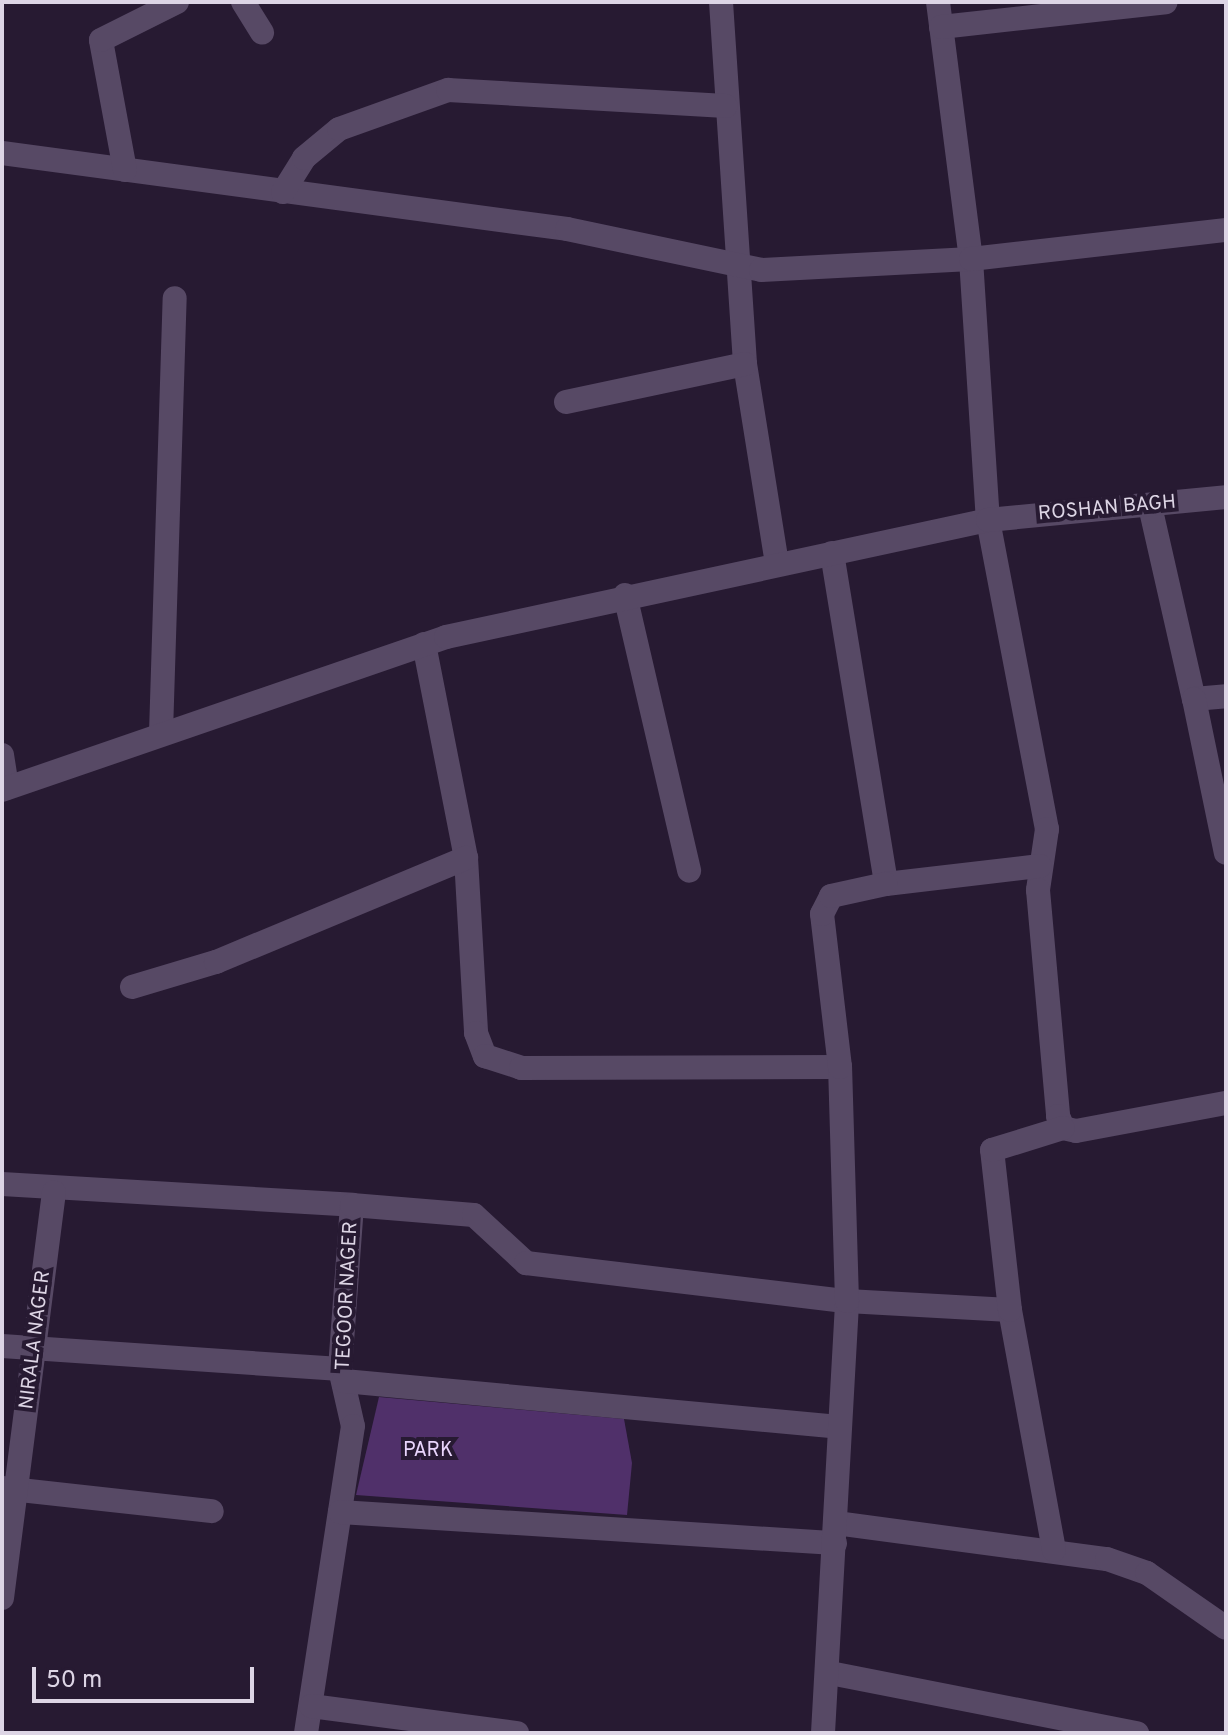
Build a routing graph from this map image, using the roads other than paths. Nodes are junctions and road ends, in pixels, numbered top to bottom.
1 (177, 2) edge
2 (243, 2) edge
3 (721, 2) edge
4 (938, 2) edge
5 (1166, 2) edge
6 (941, 27) junction
7 (262, 32) dead end
8 (726, 106) junction
9 (2, 153) edge
10 (125, 170) junction
11 (283, 192) junction
12 (1226, 230) edge
13 (971, 259) junction
14 (737, 266) junction
15 (175, 298) dead end
16 (745, 364) junction
17 (566, 402) dead end
18 (1226, 497) edge
19 (1150, 506) junction
20 (988, 520) junction
21 (832, 553) junction
22 (777, 564) junction
23 (625, 595) junction
24 (424, 644) junction
25 (1226, 696) edge
26 (1194, 699) junction
27 (161, 733) junction
28 (2, 755) edge
29 (4, 789) edge
30 (1226, 853) edge
31 (466, 858) junction
32 (1040, 866) junction
33 (689, 871) dead end
34 (886, 884) junction
35 (132, 987) dead end
36 (840, 1067) junction
37 (1226, 1103) edge
38 (1063, 1128) junction
39 (2, 1184) edge
40 (54, 1192) junction
41 (352, 1205) junction
42 (847, 1301) junction
43 (1010, 1310) junction
44 (2, 1346) edge
45 (37, 1350) junction
46 (342, 1375) junction
47 (839, 1427) junction
48 (8, 1488) edge
49 (212, 1511) dead end
50 (340, 1512) junction
51 (835, 1533) junction
52 (1054, 1550) junction
53 (2, 1598) edge
54 (1226, 1628) edge
55 (830, 1673) junction
56 (311, 1706) junction
57 (306, 1733) edge
58 (517, 1733) edge
59 (823, 1733) edge
60 (1137, 1733) edge

1 - 10 street
2 - 7 street
3 - 8 street
4 - 6 street
5 - 6 street
6 - 13 street
8 - 11 street
8 - 14 street
9 - 10 street
10 - 11 street
11 - 14 street
12 - 13 street
13 - 14 street
13 - 20 street
14 - 16 street
15 - 27 street
16 - 17 street
16 - 22 street
18 - 19 street, ROSHAN BAGH
19 - 20 street, ROSHAN BAGH
19 - 26 street
20 - 21 street, ROSHAN BAGH
20 - 32 street
21 - 22 street, ROSHAN BAGH
21 - 34 street
22 - 23 street, ROSHAN BAGH
23 - 24 street, ROSHAN BAGH
23 - 33 street
24 - 27 street, ROSHAN BAGH
24 - 31 street
25 - 26 street
26 - 30 street
27 - 29 street, ROSHAN BAGH
28 - 29 street
31 - 35 street
31 - 36 street
32 - 34 street
32 - 38 street
34 - 36 street
36 - 42 street
37 - 38 street
38 - 43 street
39 - 40 street, TEGOOR NAGER
40 - 41 street, TEGOOR NAGER
40 - 45 street, NIRALA NAGER
41 - 42 street
41 - 46 street, TEGOOR NAGER
42 - 43 street
42 - 47 street
43 - 52 street
44 - 45 street
45 - 46 street
45 - 48 street, NIRALA NAGER
46 - 47 street
46 - 50 street, TEGOOR NAGER
47 - 51 street
48 - 49 street
48 - 53 street, NIRALA NAGER
50 - 51 street
50 - 56 street, TEGOOR NAGER
51 - 52 street
51 - 55 street
52 - 54 street
55 - 59 street
55 - 60 street
56 - 57 street, TEGOOR NAGER
56 - 58 street

